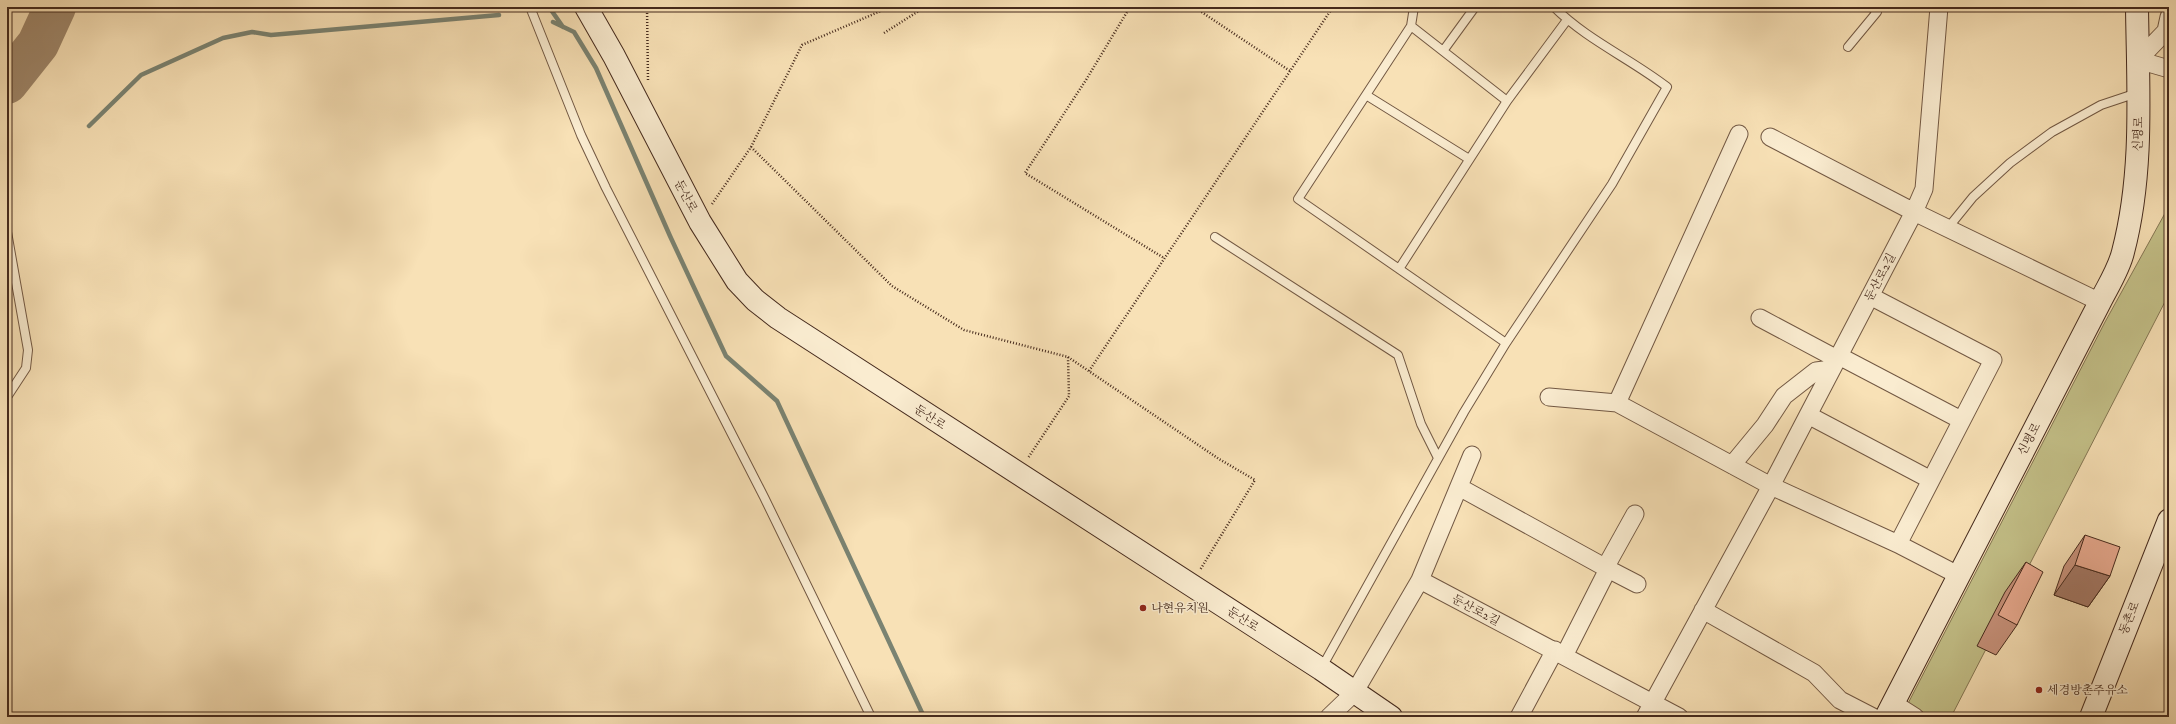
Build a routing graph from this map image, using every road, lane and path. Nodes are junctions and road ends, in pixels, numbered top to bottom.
1 (530, 7) edge
2 (586, 7) edge
3 (647, 7) edge
4 (890, 7) edge
5 (925, 7) edge
6 (1130, 7) edge
7 (1194, 7) edge
8 (1333, 7) edge
9 (1414, 7) edge
10 (1475, 7) edge
11 (1554, 7) edge
12 (1871, 7) edge
13 (1939, 7) edge
14 (2137, 7) edge
15 (2169, 17) edge
16 (1567, 20) junction
17 (1411, 26) junction
18 (884, 33) dead end
19 (1848, 47) dead end
20 (1443, 51) junction
21 (2138, 60) junction
22 (2169, 69) edge
23 (1290, 71) junction
24 (648, 86) dead end
25 (2139, 93) junction
26 (1366, 95) junction
27 (1506, 101) junction
28 (1739, 134) dead end
29 (1770, 137) dead end
30 (751, 146) junction
31 (1469, 159) junction
32 (1914, 212) junction
33 (700, 222) junction
34 (1947, 228) junction
35 (7, 232) edge
36 (1215, 236) dead end
37 (1164, 258) junction
38 (1399, 269) junction
39 (1870, 296) junction
40 (2100, 302) junction
41 (1760, 318) dead end
42 (1506, 343) junction
43 (1068, 357) junction
44 (1836, 362) junction
45 (1089, 371) junction
46 (7, 397) edge
47 (1549, 397) dead end
48 (1617, 403) junction
49 (1808, 415) junction
50 (1961, 420) junction
51 (1472, 455) dead end
52 (1438, 458) junction
53 (1732, 465) junction
54 (1018, 474) junction
55 (1931, 480) junction
56 (1771, 486) junction
57 (1459, 487) junction
58 (1635, 514) dead end
59 (2169, 520) edge
60 (1898, 544) junction
61 (1606, 568) junction
62 (1958, 575) junction
63 (1420, 580) junction
64 (1637, 584) dead end
65 (1191, 586) junction
66 (1703, 610) junction
67 (1559, 653) junction
68 (1321, 669) junction
69 (1354, 693) junction
70 (1653, 702) junction
71 (1890, 710) edge
72 (871, 717) edge
73 (1329, 717) edge
74 (1391, 717) edge
75 (1519, 717) edge
76 (1645, 717) edge
77 (1679, 717) edge
78 (1873, 717) edge
79 (1914, 717) edge
80 (2091, 717) edge

1 - 72 lane
2 - 33 street, 둔산로
3 - 24 path
4 - 30 path
5 - 18 path
6 - 37 path
7 - 23 path
8 - 23 path
9 - 17 lane
10 - 20 lane
11 - 16 lane
12 - 19 lane
13 - 32 street, 둔산로2길
14 - 21 street, 신평로
15 - 21 street
16 - 27 lane
16 - 42 lane
17 - 20 lane
17 - 26 lane
20 - 27 lane
21 - 22 street
21 - 25 street, 신평로
23 - 37 path
25 - 34 lane
25 - 40 street, 신평로
26 - 31 lane
26 - 38 lane
27 - 31 lane
28 - 48 street
29 - 32 street
30 - 33 path
30 - 43 path
31 - 38 lane
32 - 34 street
32 - 39 street, 둔산로2길
33 - 54 street, 둔산로
34 - 40 street
35 - 46 lane
36 - 52 lane
37 - 45 path
38 - 42 lane
39 - 44 street, 둔산로2길
39 - 50 street
40 - 62 street, 신평로
41 - 44 street
42 - 52 lane
43 - 45 path
43 - 54 path
44 - 49 street, 둔산로2길
44 - 50 street
44 - 53 street
45 - 65 path
47 - 48 street
48 - 53 street
49 - 55 street
49 - 56 street, 둔산로2길
50 - 55 street
51 - 57 street
52 - 68 lane
53 - 56 street
54 - 65 street, 둔산로
55 - 60 street
56 - 60 street
56 - 66 street, 둔산로2길
57 - 61 street
57 - 63 street
58 - 61 street
59 - 80 street, 동촌로
60 - 62 street
61 - 64 street
61 - 67 street
62 - 71 street, 신평로
63 - 67 street, 둔산로2길
63 - 69 street
65 - 68 street, 둔산로
66 - 70 street, 둔산로2길
66 - 78 street
67 - 70 street, 둔산로2길
67 - 75 street
68 - 69 street, 둔산로
69 - 73 street
69 - 74 street, 둔산로
70 - 76 street, 둔산로2길
70 - 77 street, 둔산로2길
71 - 79 street

